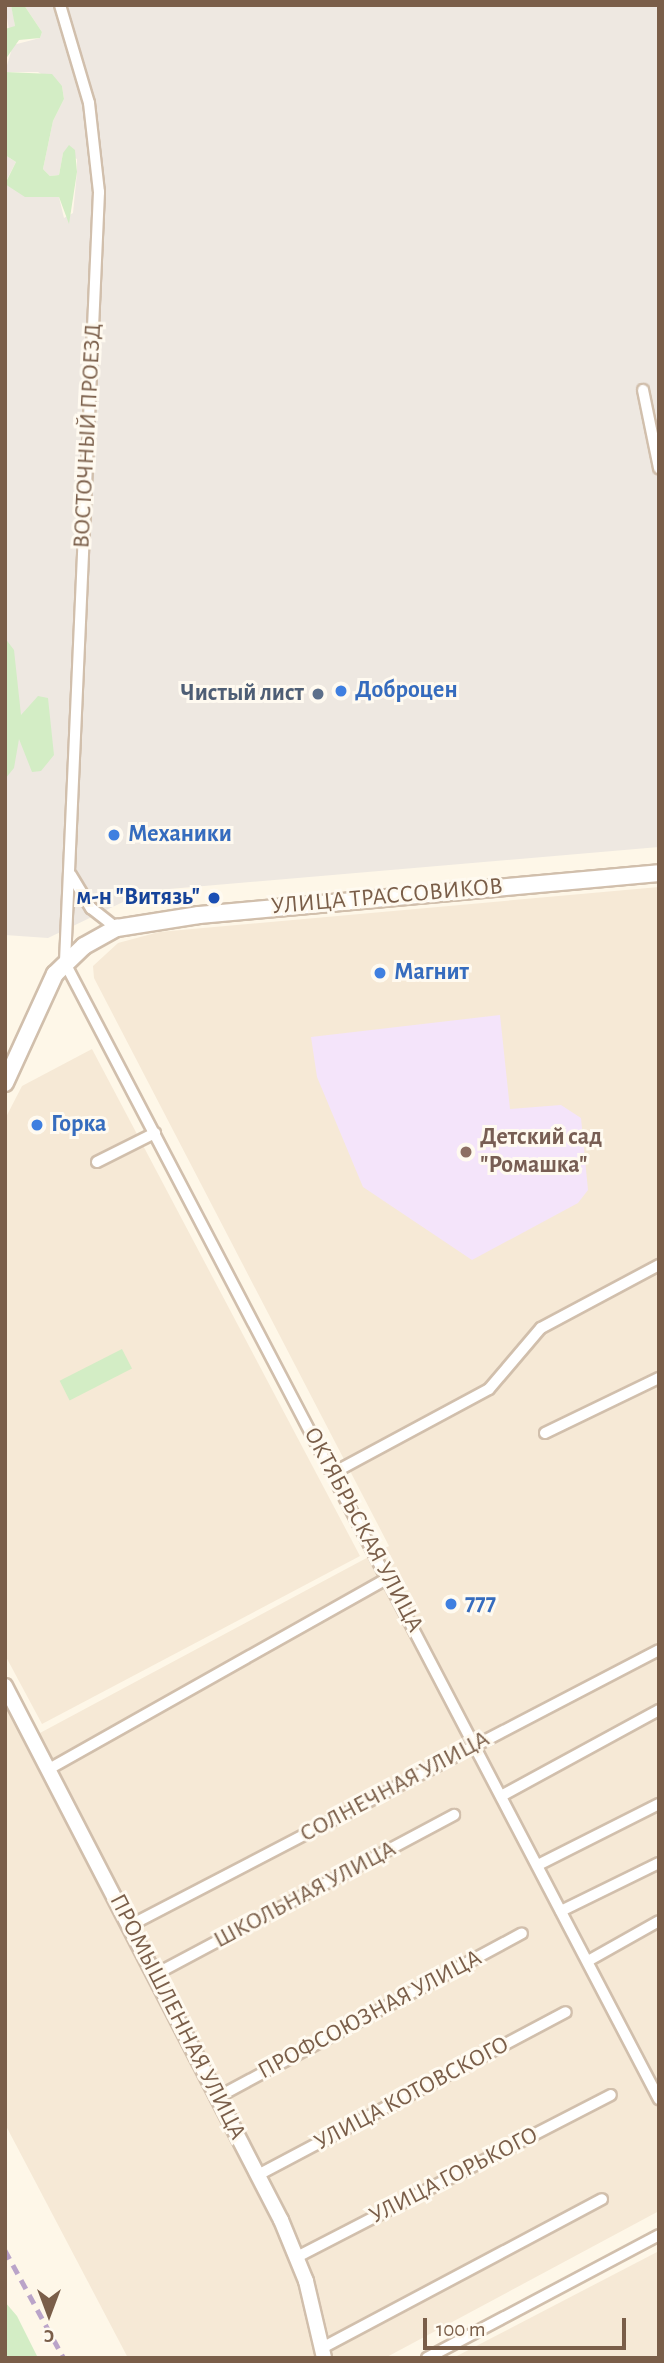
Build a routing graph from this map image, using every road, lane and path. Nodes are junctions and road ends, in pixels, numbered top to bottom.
1 (60, 5) edge
2 (643, 390) dead end
3 (659, 468) edge
4 (70, 872) junction
5 (659, 873) edge
6 (117, 928) junction
7 (65, 963) junction
8 (5, 1083) edge
9 (155, 1133) junction
10 (97, 1162) dead end
11 (659, 1265) edge
12 (659, 1378) edge
13 (545, 1433) dead end
14 (333, 1474) junction
15 (388, 1578) junction
16 (659, 1650) edge
17 (5, 1686) edge
18 (659, 1710) edge
19 (475, 1745) junction
20 (48, 1769) junction
21 (503, 1795) junction
22 (659, 1804) edge
23 (454, 1815) dead end
24 (659, 1863) edge
25 (538, 1866) junction
26 (561, 1911) junction
27 (659, 1921) edge
28 (131, 1925) junction
29 (522, 1933) dead end
30 (588, 1961) junction
31 (156, 1974) junction
32 (566, 2012) dead end
33 (611, 2095) dead end
34 (218, 2097) junction
35 (659, 2099) edge
36 (258, 2175) junction
37 (602, 2199) dead end
38 (659, 2235) edge
39 (296, 2257) junction
40 (323, 2353) edge
41 (427, 2358) edge

1 - 4 street, ВОСТОЧНЫЙ ПРОЕЗД
2 - 3 street
4 - 6 street
4 - 7 street, ВОСТОЧНЫЙ ПРОЕЗД
5 - 6 main road, УЛИЦА ТРАССОВИКОВ
6 - 7 main road
7 - 8 main road
7 - 9 street, ОКТЯБРЬСКАЯ УЛИЦА
9 - 10 street
9 - 14 street, ОКТЯБРЬСКАЯ УЛИЦА
11 - 14 street
12 - 13 street
14 - 15 street, ОКТЯБРЬСКАЯ УЛИЦА
15 - 19 street, ОКТЯБРЬСКАЯ УЛИЦА
15 - 20 street
16 - 19 street, СОЛНЕЧНАЯ УЛИЦА
17 - 20 street, ПРОМЫШЛЕННАЯ УЛИЦА
18 - 21 street
19 - 21 street, ОКТЯБРЬСКАЯ УЛИЦА
19 - 28 street, СОЛНЕЧНАЯ УЛИЦА
20 - 28 street, ПРОМЫШЛЕННАЯ УЛИЦА
21 - 25 street, ОКТЯБРЬСКАЯ УЛИЦА
22 - 25 street
23 - 31 street, ШКОЛЬНАЯ УЛИЦА
24 - 26 street
25 - 26 street, ОКТЯБРЬСКАЯ УЛИЦА
26 - 30 street, ОКТЯБРЬСКАЯ УЛИЦА
27 - 30 street
28 - 31 street, ПРОМЫШЛЕННАЯ УЛИЦА
29 - 34 street, ПРОФСОЮЗНАЯ УЛИЦА
30 - 35 street, ОКТЯБРЬСКАЯ УЛИЦА
31 - 34 street, ПРОМЫШЛЕННАЯ УЛИЦА
32 - 36 street, УЛИЦА КОТОВСКОГО
33 - 39 street, УЛИЦА ГОРЬКОГО
34 - 36 street, ПРОМЫШЛЕННАЯ УЛИЦА
36 - 39 street, ПРОМЫШЛЕННАЯ УЛИЦА
37 - 40 street
38 - 41 street
39 - 40 street, ПРОМЫШЛЕННАЯ УЛИЦА

